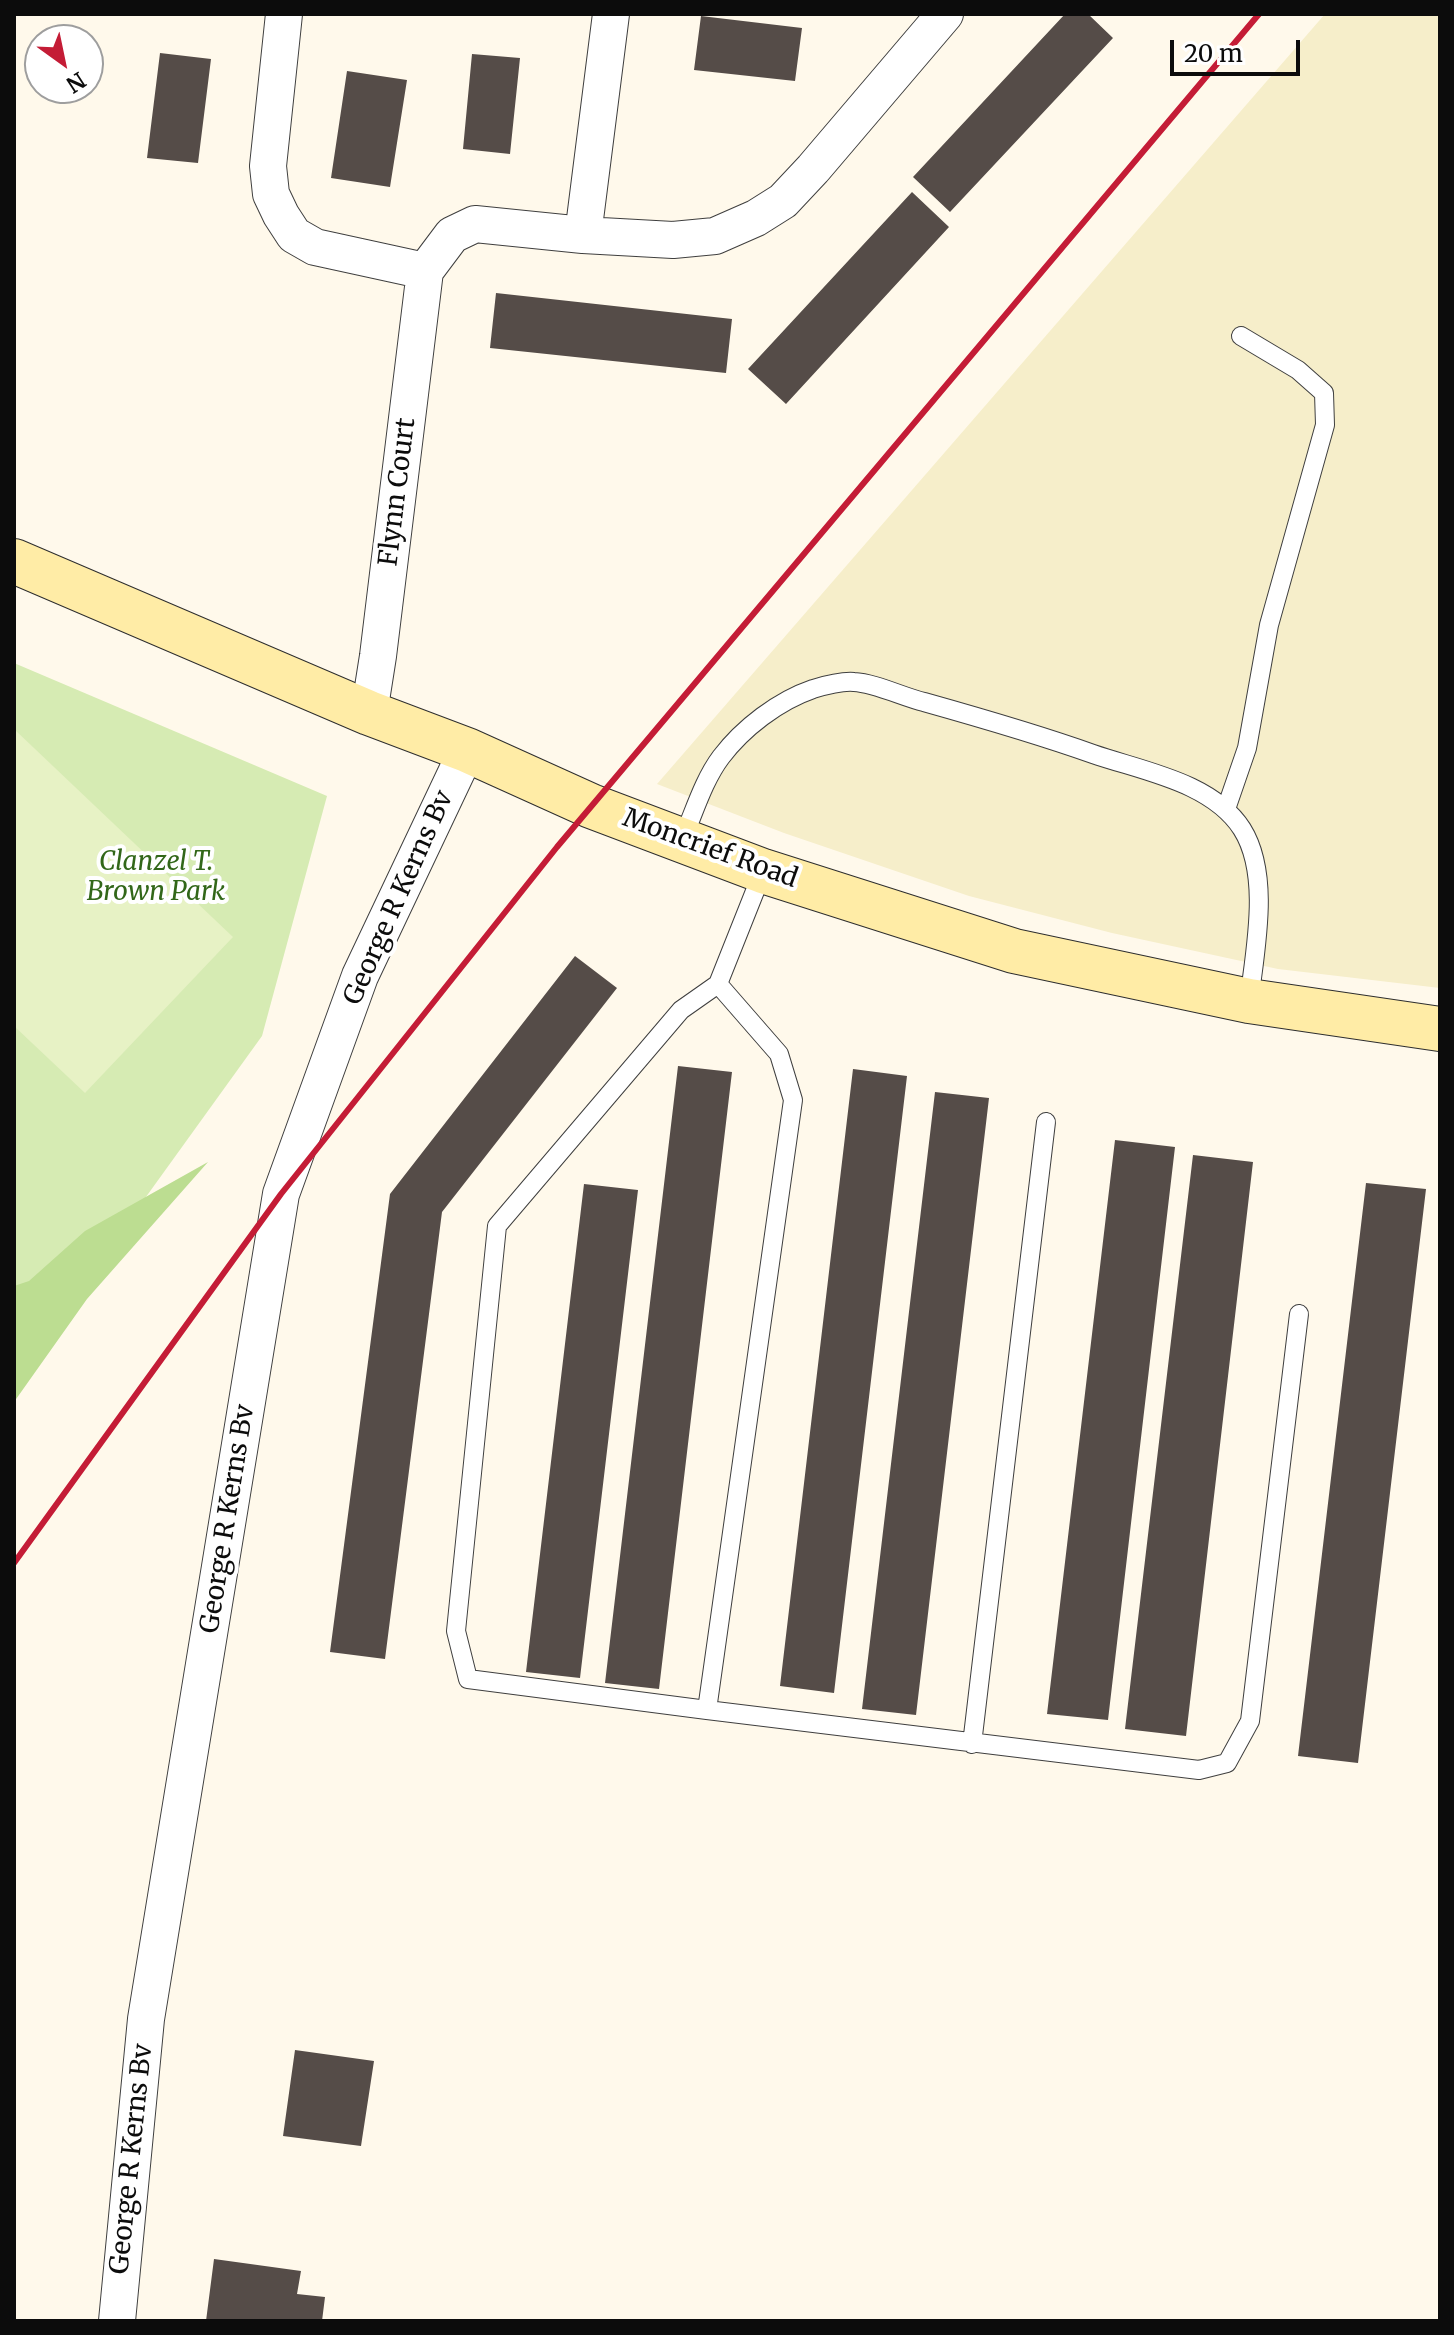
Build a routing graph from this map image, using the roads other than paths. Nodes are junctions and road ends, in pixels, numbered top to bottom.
1 (284, 14) edge
2 (611, 14) edge
3 (945, 14) edge
4 (583, 235) junction
5 (425, 271) junction
6 (1241, 336) dead end
7 (14, 561) edge
8 (369, 713) junction
9 (467, 750) junction
10 (1226, 809) junction
11 (682, 840) junction
12 (763, 871) junction
13 (718, 984) junction
14 (1249, 1001) junction
15 (1440, 1029) edge
16 (1046, 1122) dead end
17 (1299, 1314) dead end
18 (707, 1710) junction
19 (972, 1744) junction
20 (117, 2321) edge

1 - 5 street
2 - 4 street
3 - 4 street
4 - 5 street
5 - 8 street, Flynn Court
6 - 10 lane
7 - 8 main road, Moncrief Road
8 - 9 main road, Moncrief Road
9 - 11 main road, Moncrief Road
9 - 20 street, George R Kerns Bv
10 - 11 lane
10 - 14 lane
11 - 12 main road, Moncrief Road
12 - 13 lane
12 - 14 main road, Moncrief Road
13 - 18 lane
13 - 18 lane
14 - 15 main road, Moncrief Road
16 - 19 lane
17 - 19 lane
18 - 19 lane

